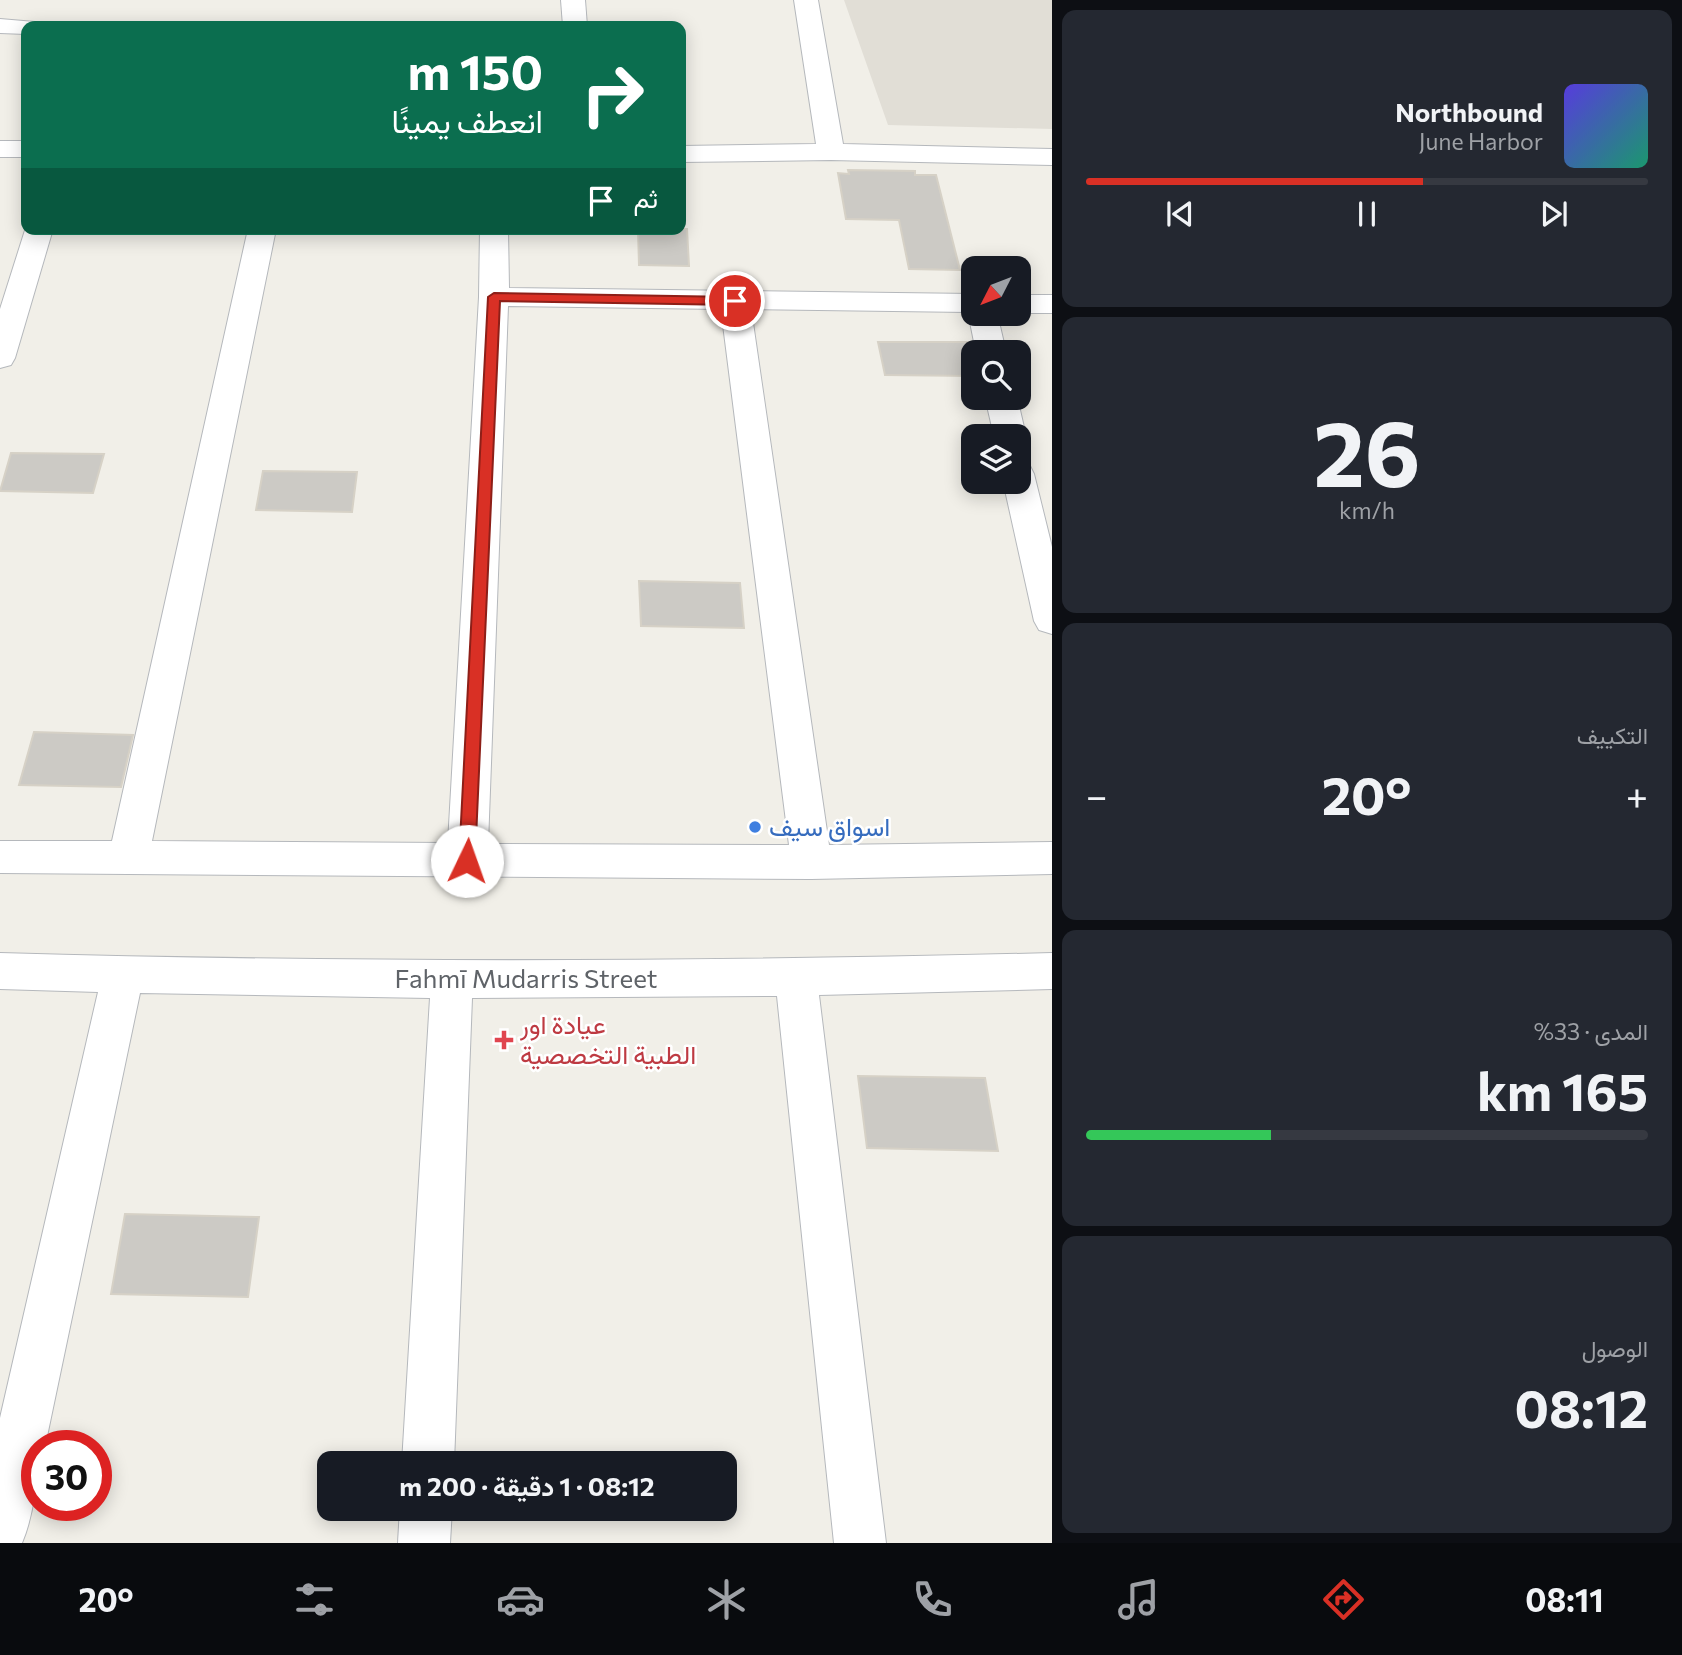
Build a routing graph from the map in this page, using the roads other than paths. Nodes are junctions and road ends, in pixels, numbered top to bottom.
1 (573, 0) edge
2 (806, 0) edge
3 (575, 21) edge
4 (0, 26) edge
5 (21, 27) edge
6 (0, 149) edge
7 (21, 149) edge
8 (831, 152) junction
9 (686, 154) edge
10 (1052, 156) edge
11 (37, 235) edge
12 (261, 235) edge
13 (494, 235) edge
14 (494, 297) junction
15 (735, 301) junction
16 (961, 303) edge
17 (1031, 304) edge
18 (1052, 304) edge
19 (0, 358) edge
20 (1023, 494) edge
21 (1052, 621) edge
22 (129, 856) junction
23 (0, 857) edge
24 (1052, 858) edge
25 (467, 861) junction
26 (811, 862) junction
27 (0, 971) edge
28 (1052, 971) edge
29 (123, 975) junction
30 (452, 979) junction
31 (796, 979) junction
32 (429, 1451) edge
33 (425, 1521) edge
34 (0, 1533) edge
35 (424, 1543) edge
36 (860, 1543) edge

1 - 3 street
2 - 8 street
4 - 5 street
6 - 7 street
8 - 9 street
8 - 10 street
11 - 19 street
12 - 22 street
13 - 14 street
14 - 15 street
14 - 25 street
15 - 16 street
15 - 26 street
17 - 18 street
20 - 21 street
22 - 23 street
22 - 25 street
24 - 26 street
25 - 26 street
27 - 29 street, Fahmī Mudarris Street
28 - 31 street, Fahmī Mudarris Street
29 - 30 street, Fahmī Mudarris Street
29 - 34 street
30 - 31 street, Fahmī Mudarris Street
30 - 32 street
31 - 36 street
33 - 35 street

